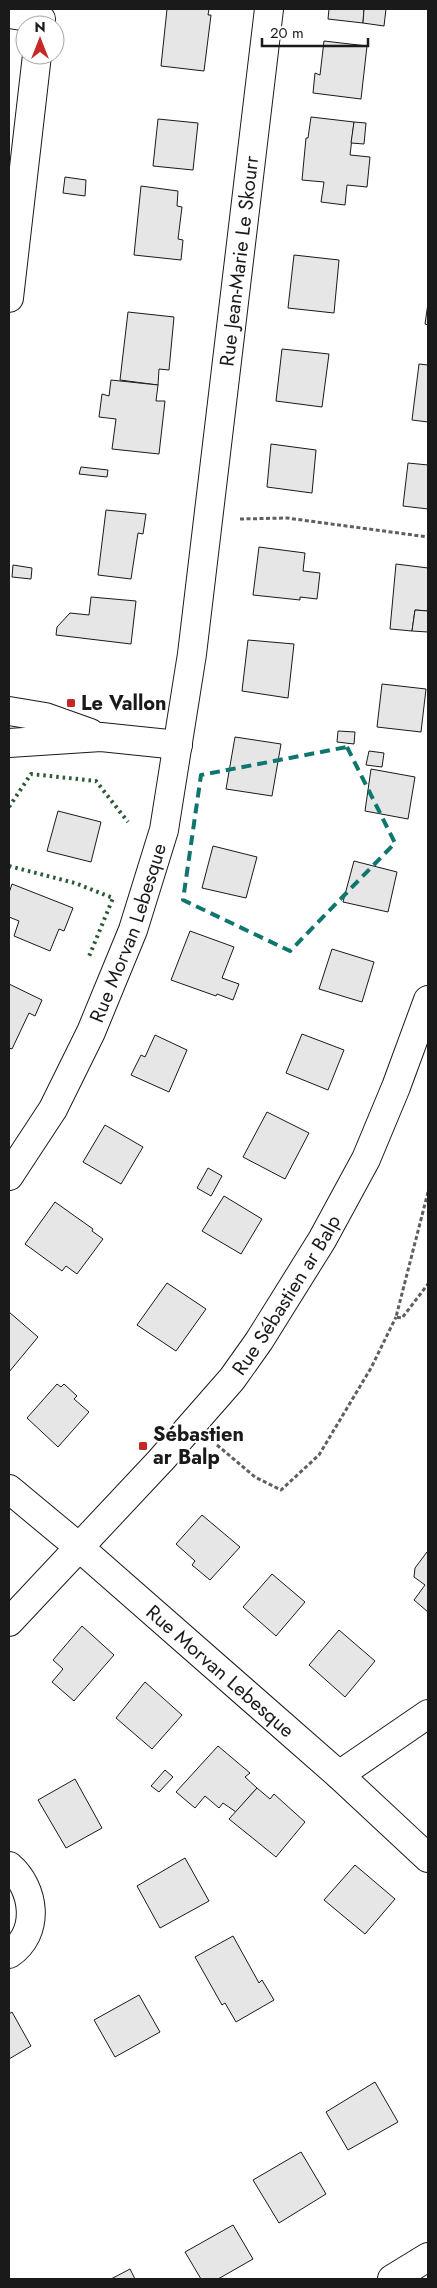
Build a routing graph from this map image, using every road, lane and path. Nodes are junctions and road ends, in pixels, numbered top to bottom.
1 (269, 9) edge
2 (36, 65) edge
3 (9, 298) edge
4 (209, 514) junction
5 (428, 538) edge
6 (9, 711) edge
7 (101, 737) junction
8 (9, 743) edge
9 (178, 745) junction
10 (428, 1000) edge
11 (9, 1176) edge
12 (428, 1192) edge
13 (428, 1284) edge
14 (396, 1317) junction
15 (212, 1441) dead end
16 (9, 1489) edge
17 (80, 1548) junction
18 (9, 1622) edge
19 (428, 1714) edge
20 (339, 1775) junction
21 (428, 1858) edge
22 (9, 1866) edge
23 (9, 1954) edge
24 (428, 2257) edge
25 (392, 2279) edge

1 - 4 street, Rue Jean-Marie Le Skourr
2 - 3 street
4 - 5 path
4 - 9 street, Rue Jean-Marie Le Skourr
6 - 7 street
7 - 8 street
7 - 9 street
9 - 11 street, Rue Morvan Lebesque
10 - 17 street, Rue Sébastien ar Balp
12 - 14 path
13 - 14 path
14 - 15 path
16 - 17 street, Rue Morvan Lebesque
17 - 18 street, Rue Sébastien ar Balp
17 - 20 street, Rue Morvan Lebesque
19 - 20 street
20 - 21 street, Rue Morvan Lebesque
22 - 23 street
24 - 25 street

